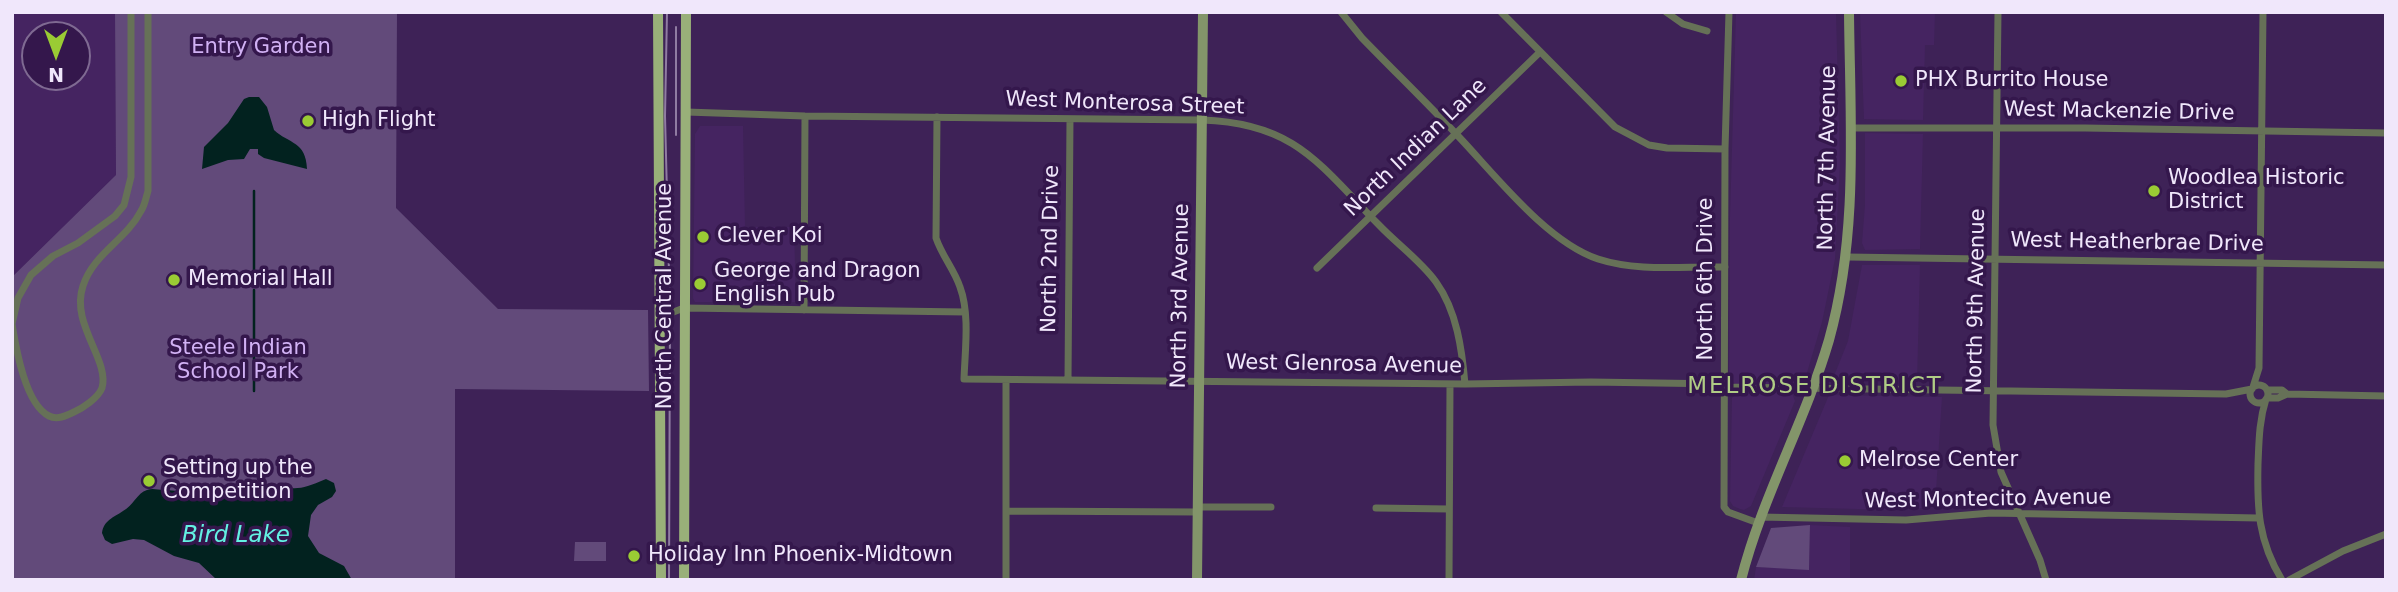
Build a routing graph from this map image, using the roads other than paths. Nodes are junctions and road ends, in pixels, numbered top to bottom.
1 (131, 12) edge
2 (148, 12) edge
3 (658, 12) edge
4 (686, 12) edge
5 (1203, 12) edge
6 (1341, 12) edge
7 (1501, 12) edge
8 (1666, 12) edge
9 (1729, 12) edge
10 (1849, 12) edge
11 (1998, 12) edge
12 (2263, 12) edge
13 (1707, 31) dead end
14 (1539, 52) junction
15 (686, 112) junction
16 (805, 116) junction
17 (937, 117) junction
18 (1070, 119) junction
19 (1202, 120) junction
20 (1851, 128) junction
21 (1997, 128) junction
22 (2261, 132) junction
23 (1456, 133) junction
24 (2386, 134) edge
25 (1725, 149) junction
26 (1371, 217) junction
27 (1847, 257) junction
28 (1995, 259) junction
29 (2260, 262) junction
30 (2386, 265) edge
31 (1725, 267) junction
32 (1317, 268) dead end
33 (684, 309) junction
34 (804, 310) junction
35 (965, 312) junction
36 (660, 317) junction
37 (12, 324) edge
38 (2259, 368) junction
39 (1006, 380) junction
40 (1068, 380) junction
41 (1199, 381) junction
42 (1450, 384) junction
43 (1465, 384) junction
44 (1724, 385) junction
45 (2252, 388) junction
46 (1812, 389) junction
47 (1993, 390) junction
48 (2226, 394) junction
49 (2266, 394) junction
50 (2386, 396) edge
51 (2253, 400) junction
52 (2259, 423) junction
53 (1271, 507) dead end
54 (1376, 508) dead end
55 (1449, 509) junction
56 (1198, 510) junction
57 (1006, 511) junction
58 (2020, 514) junction
59 (2258, 518) junction
60 (1759, 520) junction
61 (2386, 534) edge
62 (661, 580) edge
63 (684, 580) edge
64 (1006, 580) edge
65 (1197, 580) edge
66 (1449, 580) edge
67 (1741, 580) edge
68 (2046, 580) edge
69 (2282, 580) edge
70 (2289, 580) edge

1 - 37 street
2 - 37 street
3 - 36 main road, North Central Avenue
4 - 15 main road, North Central Avenue
5 - 19 main road, North 3rd Avenue
6 - 23 street
7 - 14 street
8 - 13 street
9 - 25 street, North 6th Drive
10 - 20 main road, North 7th Avenue
11 - 21 street, North 9th Avenue
12 - 22 street
14 - 23 street, North Indian Lane
14 - 25 street
15 - 16 street, West Monterosa Street
15 - 33 main road, North Central Avenue
16 - 17 street, West Monterosa Street
16 - 34 street
17 - 18 street, West Monterosa Street
17 - 35 street
18 - 19 street, West Monterosa Street
18 - 40 street, North 2nd Drive
19 - 26 street, West Monterosa Street
19 - 41 main road, North 3rd Avenue
20 - 21 street, West Mackenzie Drive
20 - 27 main road, North 7th Avenue
21 - 22 street, West Mackenzie Drive
21 - 28 street, North 9th Avenue
22 - 24 street, West Mackenzie Drive
22 - 29 street
23 - 26 street, North Indian Lane
23 - 31 street
25 - 31 street, North 6th Drive
26 - 32 street, North Indian Lane
26 - 43 street, West Monterosa Street
27 - 28 street, West Heatherbrae Drive
27 - 46 main road, North 7th Avenue
28 - 29 street, West Heatherbrae Drive
28 - 47 street, North 9th Avenue
29 - 30 street, West Heatherbrae Drive
29 - 38 street
31 - 44 street, North 6th Drive
33 - 34 street
33 - 36 street
33 - 63 main road, North Central Avenue
34 - 35 street
35 - 39 street, West Glenrosa Avenue
36 - 62 main road, North Central Avenue
38 - 45 street
38 - 49 street
39 - 40 street, West Glenrosa Avenue
39 - 57 street
40 - 41 street, West Glenrosa Avenue
41 - 42 street, West Glenrosa Avenue
41 - 56 main road, North 3rd Avenue
42 - 43 street, West Glenrosa Avenue
42 - 55 street
43 - 44 street, West Glenrosa Avenue
44 - 46 street, West Glenrosa Avenue
44 - 60 street, North 6th Drive
45 - 48 street, West Glenrosa Avenue
45 - 49 street, West Glenrosa Avenue
45 - 51 street
46 - 47 street, West Glenrosa Avenue
46 - 60 main road, North 7th Avenue
47 - 48 street, West Glenrosa Avenue
47 - 58 street, North 9th Avenue
48 - 51 street, West Glenrosa Avenue
49 - 50 street
49 - 51 street
49 - 52 street
51 - 52 street
52 - 59 street
53 - 56 street
54 - 55 street
55 - 66 street
56 - 57 street
56 - 65 main road, North 3rd Avenue
57 - 64 street
58 - 59 street, West Montecito Avenue
58 - 60 street, West Montecito Avenue
58 - 68 street, North 9th Avenue
59 - 69 street
60 - 67 main road, North 7th Avenue
61 - 70 street

